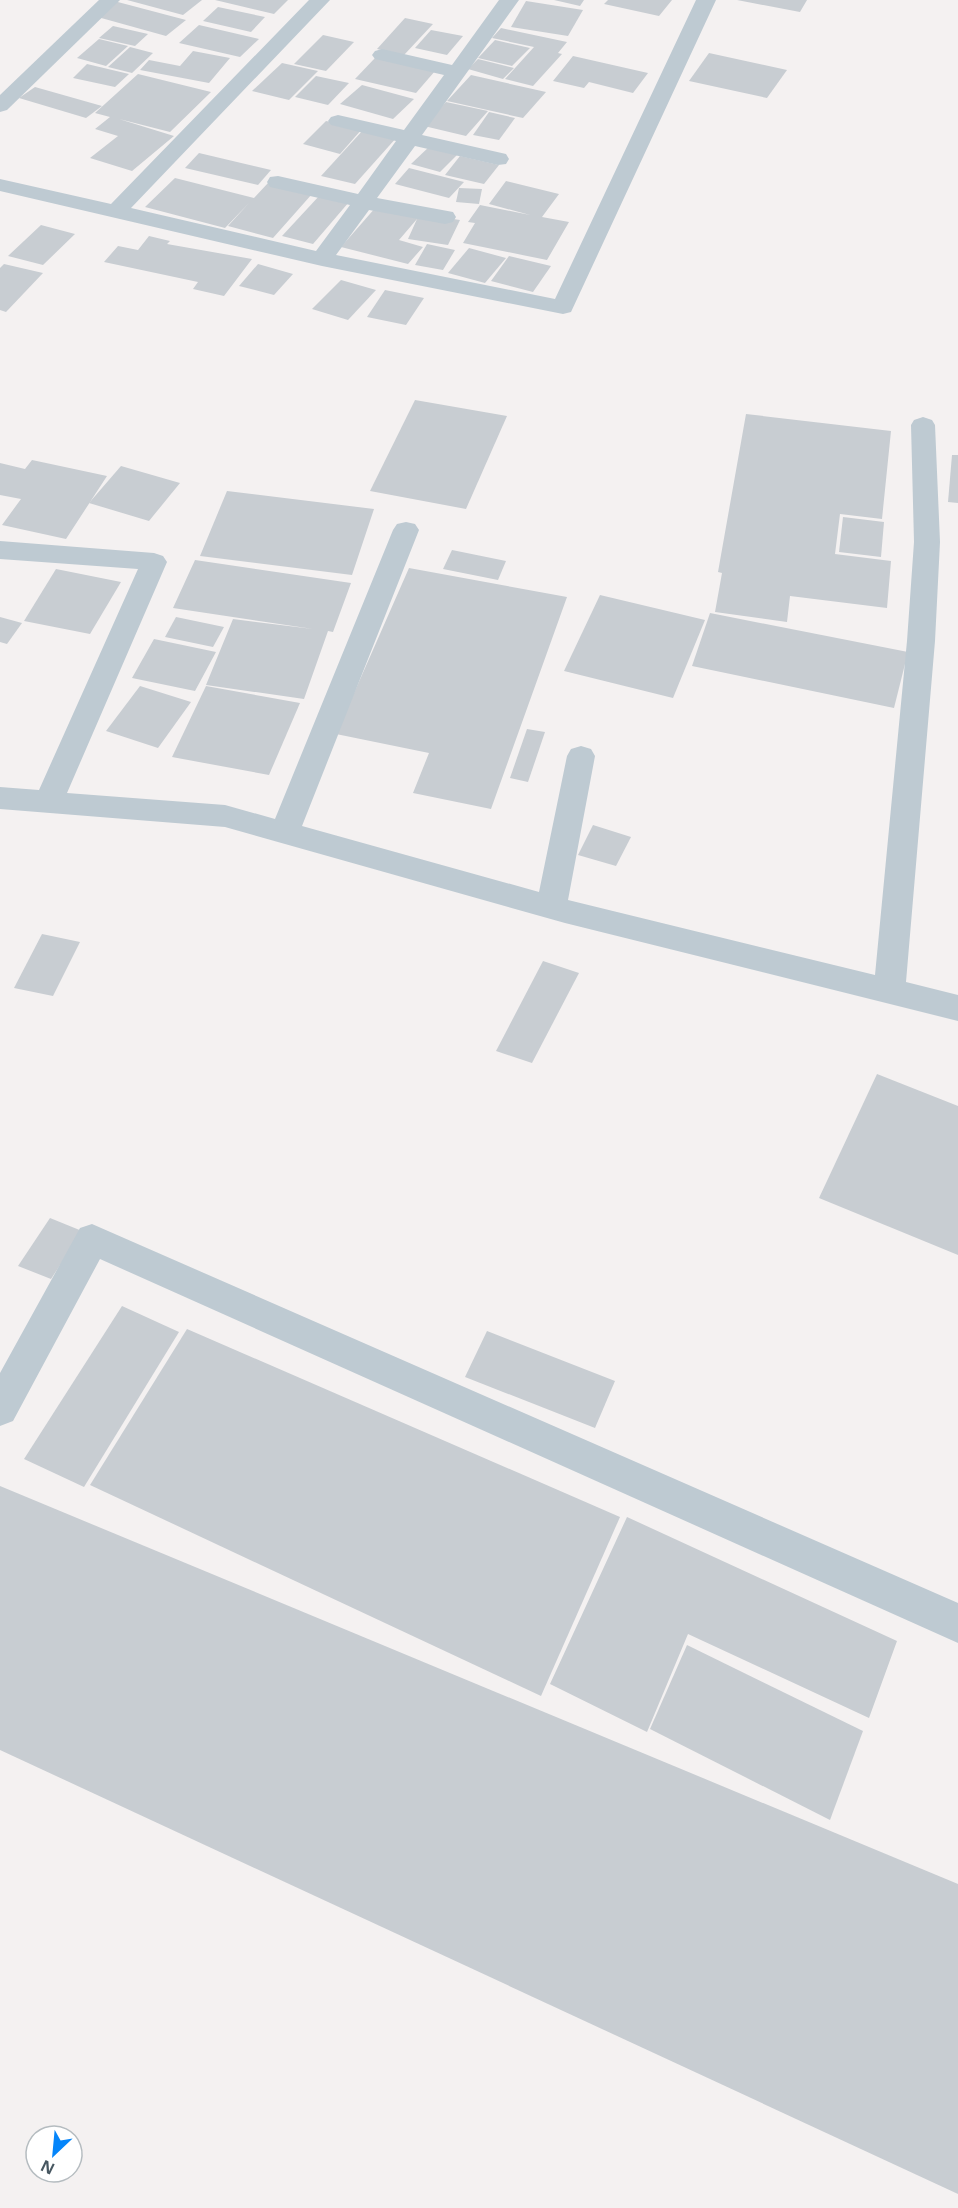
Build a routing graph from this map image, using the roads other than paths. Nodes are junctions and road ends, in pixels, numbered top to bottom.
1 (110, 0) edge
2 (320, 0) edge
3 (509, 0) edge
4 (706, 0) edge
5 (382, 55) dead end
6 (457, 72) junction
7 (0, 106) edge
8 (338, 121) dead end
9 (409, 138) junction
10 (498, 159) dead end
11 (278, 182) dead end
12 (0, 185) edge
13 (363, 202) junction
14 (115, 212) junction
15 (445, 217) dead end
16 (322, 259) junction
17 (924, 425) dead end
18 (406, 530) dead end
19 (0, 550) edge
20 (581, 756) dead end
21 (0, 798) edge
22 (48, 802) junction
23 (285, 832) junction
24 (551, 907) junction
25 (889, 992) junction
26 (958, 1008) edge
27 (0, 1409) edge
28 (958, 1623) edge

1 - 7 street
2 - 14 street
3 - 6 street
4 - 16 street
5 - 6 street
6 - 9 street
8 - 9 street
9 - 10 street
9 - 13 street
11 - 13 street
12 - 14 street
13 - 15 street
13 - 16 street
14 - 16 street
17 - 25 street
18 - 23 street
19 - 22 street
20 - 24 street
21 - 22 street
22 - 23 street
23 - 24 street
24 - 25 street
25 - 26 street
27 - 28 street

